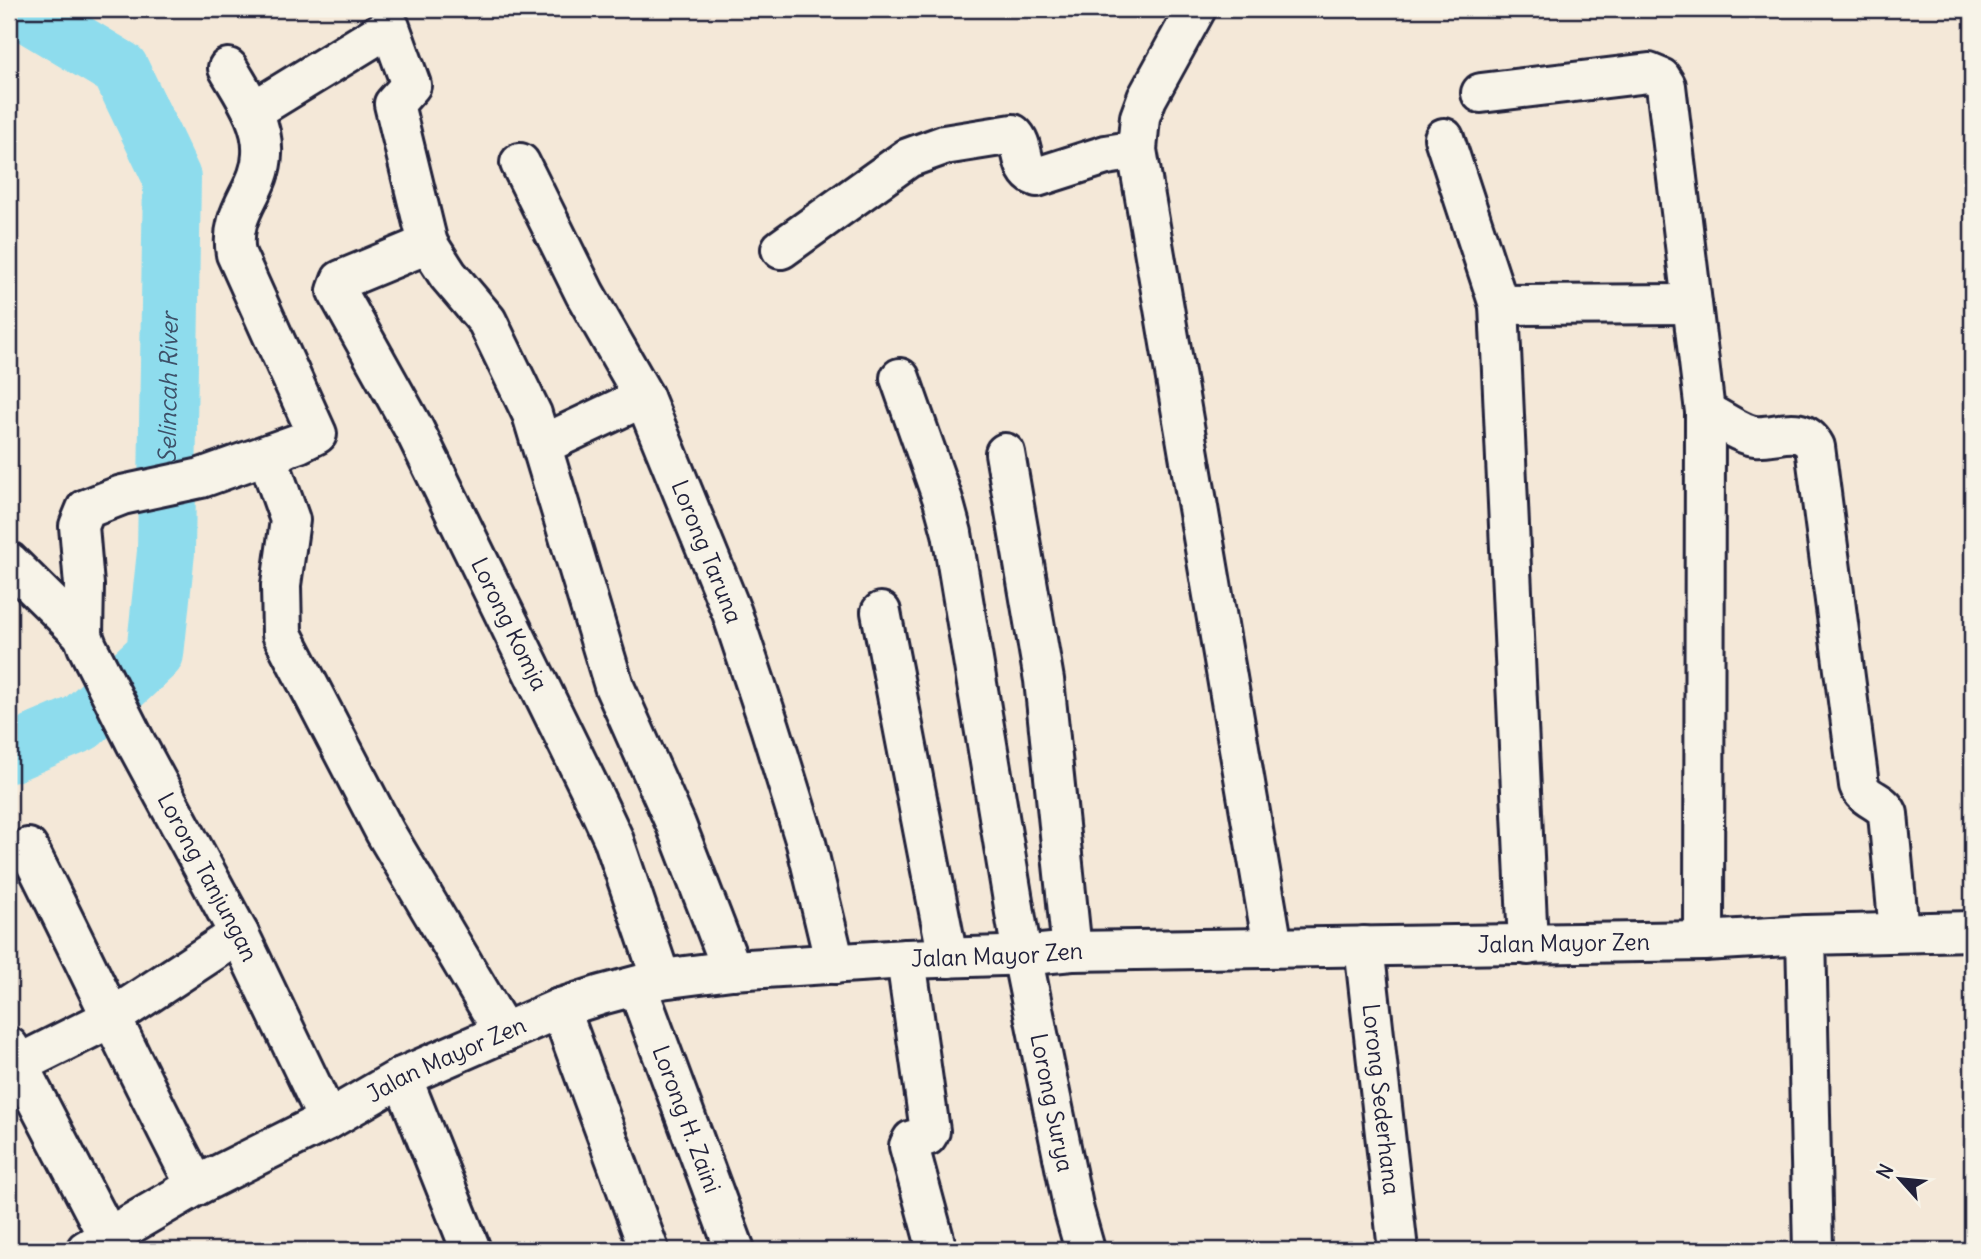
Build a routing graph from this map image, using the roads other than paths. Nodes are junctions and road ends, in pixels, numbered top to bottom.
1 (1195, 9) edge
2 (386, 18) edge
3 (228, 68) dead end
4 (1481, 93) dead end
5 (253, 111) junction
6 (1444, 138) dead end
7 (1137, 150) junction
8 (520, 163) dead end
9 (428, 244) junction
10 (781, 249) dead end
11 (1692, 304) junction
12 (1499, 305) junction
13 (901, 377) dead end
14 (644, 397) junction
15 (1705, 412) junction
16 (542, 445) junction
17 (1005, 453) dead end
18 (267, 455) junction
19 (9, 562) edge
20 (881, 612) dead end
21 (85, 641) junction
22 (28, 848) dead end
23 (1972, 931) edge
24 (1899, 932) junction
25 (239, 934) junction
26 (1806, 934) junction
27 (1703, 941) junction
28 (1528, 945) junction
29 (1364, 946) junction
30 (1273, 947) junction
31 (1072, 951) junction
32 (1022, 955) junction
33 (948, 958) junction
34 (906, 959) junction
35 (835, 964) junction
36 (732, 970) junction
37 (649, 982) junction
38 (560, 1008) junction
39 (113, 1017) junction
40 (504, 1033) junction
41 (11, 1051) edge
42 (402, 1077) junction
43 (328, 1120) junction
44 (196, 1186) junction
45 (97, 1244) edge
46 (471, 1250) edge
47 (649, 1250) edge
48 (735, 1250) edge
49 (937, 1250) edge
50 (1085, 1250) edge
51 (1398, 1250) edge
52 (1813, 1250) edge

1 - 7 street
2 - 5 street
2 - 9 street
3 - 5 street
4 - 11 street
5 - 18 street
6 - 12 street
7 - 10 street
7 - 30 street
8 - 14 street, Lorong Taruna
9 - 16 street
9 - 37 street, Lorong Komja
11 - 12 street
11 - 15 street
12 - 28 street
13 - 32 street, Lorong Surya
14 - 16 street
14 - 35 street, Lorong Taruna
15 - 24 street
15 - 27 street
16 - 36 street
17 - 31 street
18 - 21 street
18 - 40 street
19 - 21 street
20 - 33 street
21 - 25 street, Lorong Tanjungan
22 - 39 street
23 - 24 street, Jalan Mayor Zen
24 - 26 street, Jalan Mayor Zen
25 - 39 street
25 - 43 street, Lorong Tanjungan
26 - 27 street, Jalan Mayor Zen
26 - 52 street
27 - 28 street, Jalan Mayor Zen
28 - 29 street, Jalan Mayor Zen
29 - 30 street, Jalan Mayor Zen
29 - 51 street, Lorong Sederhana
30 - 31 street, Jalan Mayor Zen
31 - 32 street, Jalan Mayor Zen
32 - 33 street, Jalan Mayor Zen
32 - 50 street, Lorong Surya
33 - 34 street, Jalan Mayor Zen
34 - 35 street, Jalan Mayor Zen
34 - 49 street
35 - 36 street, Jalan Mayor Zen
36 - 37 street, Jalan Mayor Zen
37 - 38 street, Jalan Mayor Zen
37 - 48 street, Lorong H. Zaini
38 - 40 street, Jalan Mayor Zen
38 - 47 street
39 - 41 street
39 - 44 street
40 - 42 street, Jalan Mayor Zen
41 - 45 street
42 - 43 street, Jalan Mayor Zen
42 - 46 street
43 - 44 street, Jalan Mayor Zen
44 - 45 street, Jalan Mayor Zen

